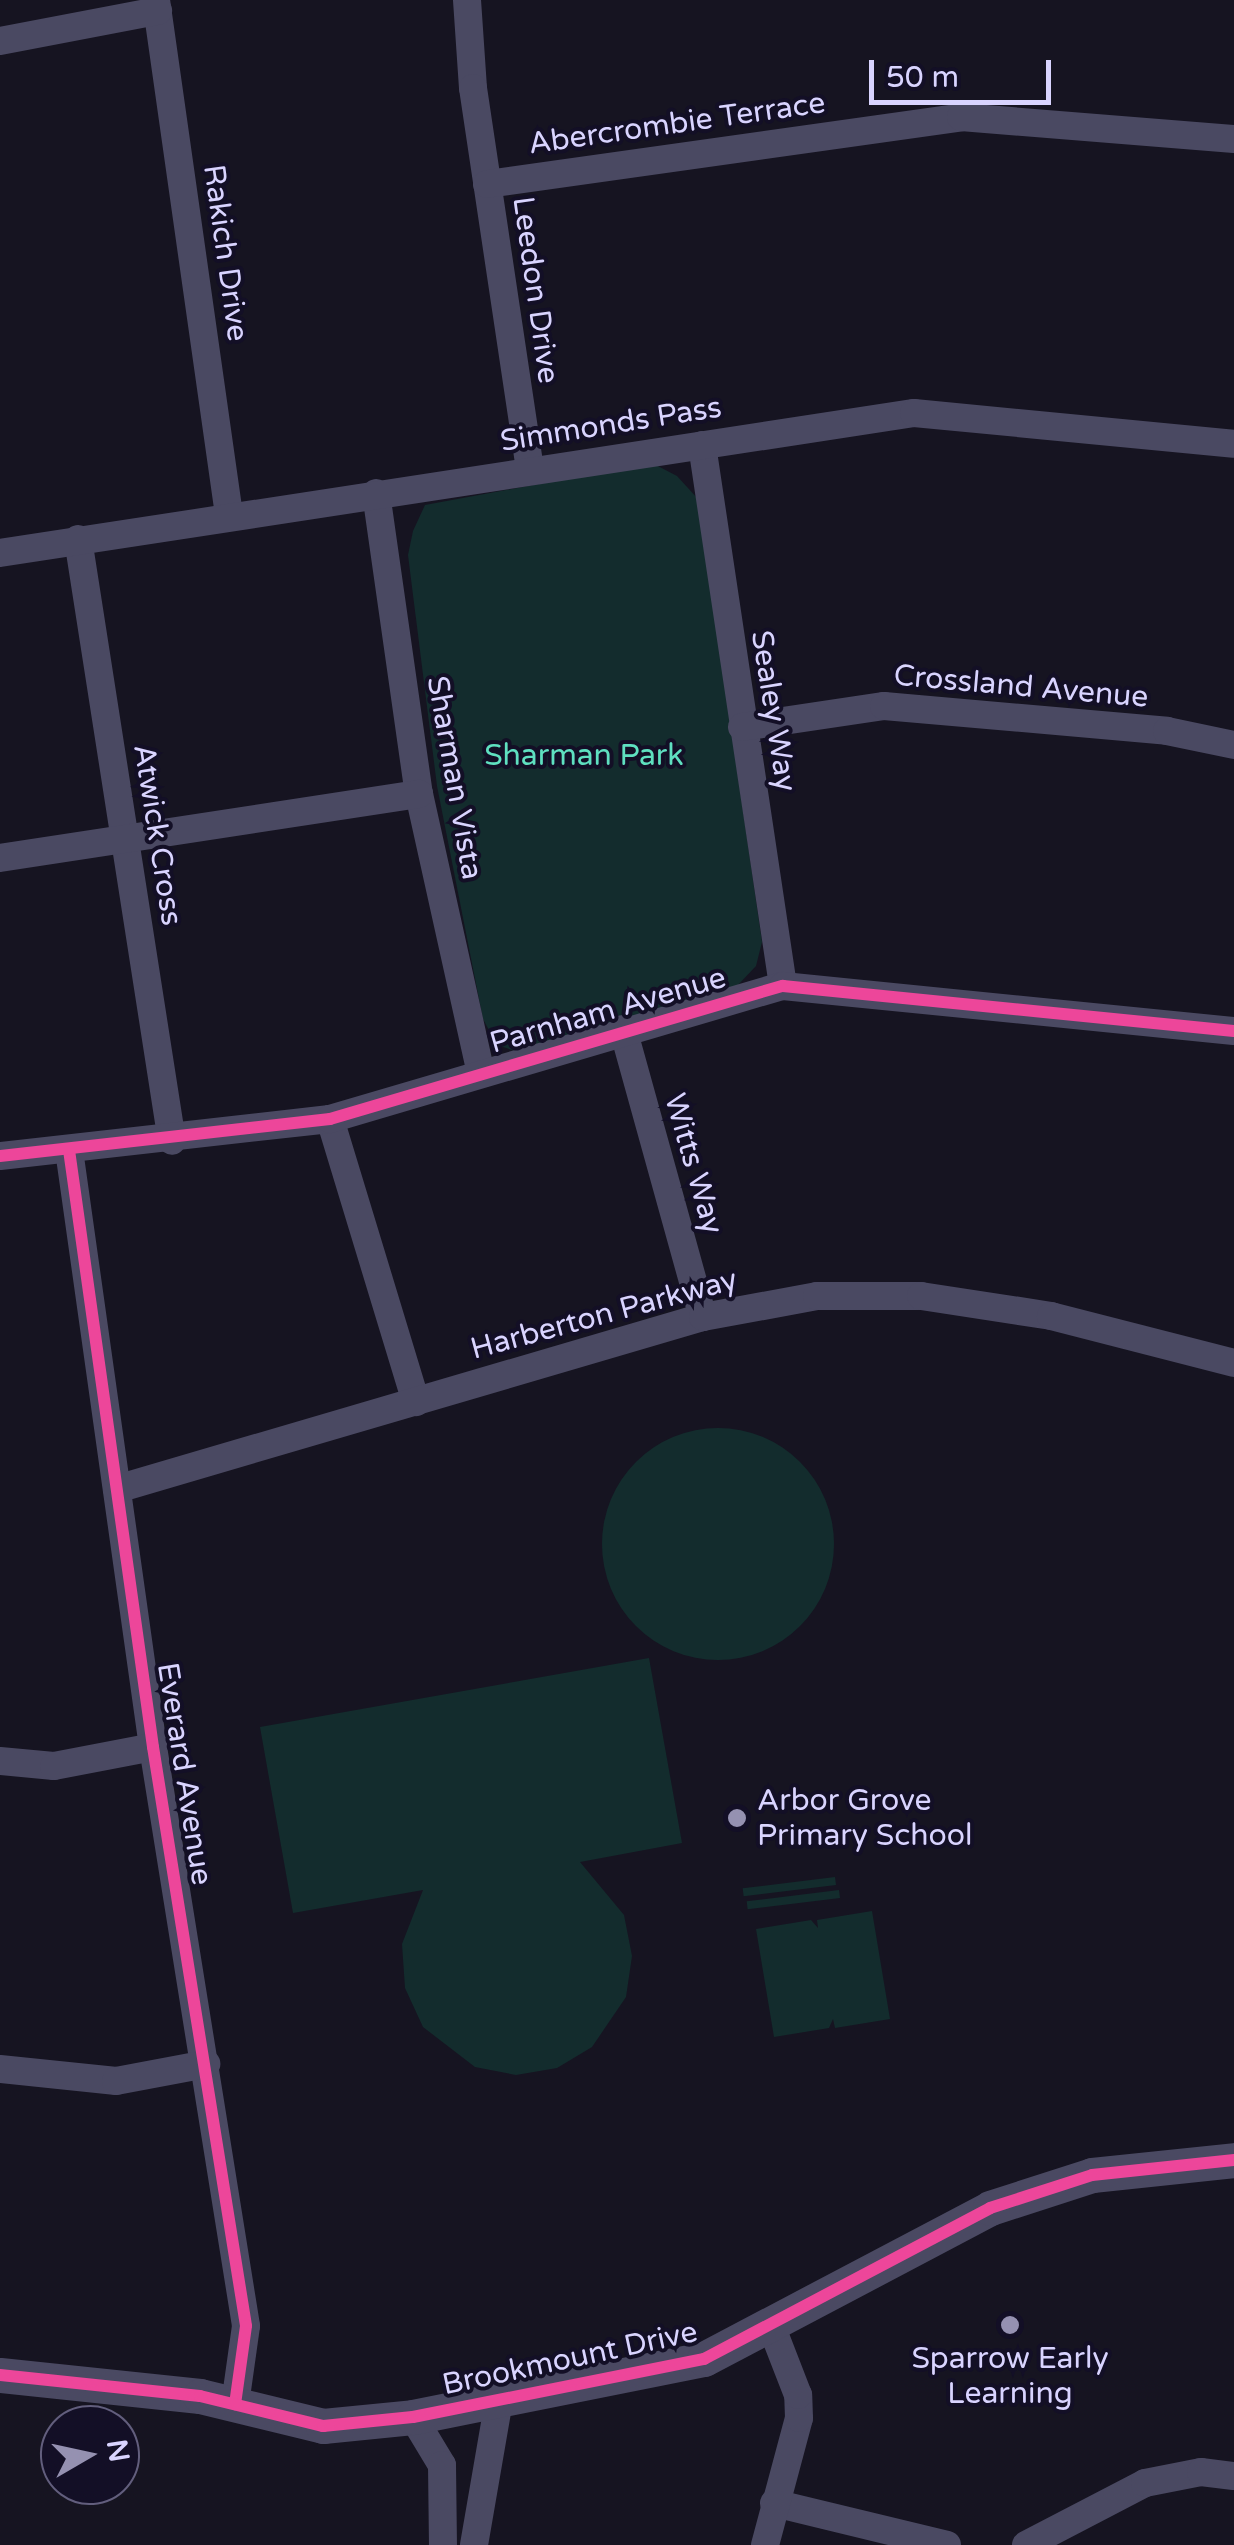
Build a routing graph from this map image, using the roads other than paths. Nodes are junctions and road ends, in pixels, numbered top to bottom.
1 (467, 0) edge
2 (157, 5) edge
3 (0, 41) edge
4 (1234, 140) edge
5 (487, 184) junction
6 (1234, 444) edge
7 (702, 445) junction
8 (530, 470) junction
9 (376, 492) junction
10 (230, 515) junction
11 (78, 539) junction
12 (0, 553) edge
13 (742, 727) junction
14 (1234, 745) edge
15 (419, 794) junction
16 (125, 840) junction
17 (0, 858) edge
18 (783, 986) junction
19 (623, 1029) junction
20 (1234, 1030) edge
21 (480, 1073) junction
22 (330, 1118) junction
23 (172, 1141) junction
24 (69, 1150) junction
25 (0, 1156) edge
26 (703, 1316) junction
27 (1234, 1363) edge
28 (416, 1402) junction
29 (117, 1489) junction
30 (153, 1748) junction
31 (0, 1761) edge
32 (206, 2064) junction
33 (0, 2069) edge
34 (1234, 2160) edge
35 (772, 2328) junction
36 (0, 2375) edge
37 (499, 2400) junction
38 (234, 2404) junction
39 (414, 2417) junction
40 (1234, 2476) edge
41 (774, 2503) junction
42 (443, 2545) edge
43 (474, 2545) edge
44 (765, 2545) edge
45 (947, 2545) edge
46 (1029, 2545) edge

1 - 5 street, Leedon Drive
2 - 3 street
2 - 10 street, Rakich Drive
4 - 5 street, Abercrombie Terrace
5 - 8 street, Leedon Drive
6 - 7 street, Simmonds Pass
7 - 8 street, Simmonds Pass
7 - 13 street, Sealey Way
8 - 9 street, Simmonds Pass
9 - 10 street, Simmonds Pass
9 - 15 street, Sharman Vista
10 - 11 street, Simmonds Pass
11 - 12 street, Simmonds Pass
11 - 16 street, Atwick Cross
13 - 14 street, Crossland Avenue
13 - 18 street, Sealey Way
15 - 16 street
15 - 21 street, Sharman Vista
16 - 17 street
16 - 23 street, Atwick Cross
18 - 19 street, Parnham Avenue
18 - 20 street, Parnham Avenue
19 - 21 street, Parnham Avenue
19 - 26 street, Witts Way
21 - 22 street, Parnham Avenue
22 - 23 street, Parnham Avenue
22 - 28 street
23 - 24 street, Parnham Avenue
24 - 25 street, Parnham Avenue
24 - 29 street, Everard Avenue
26 - 27 street, Harberton Parkway
26 - 28 street, Harberton Parkway
28 - 29 street, Harberton Parkway
29 - 30 street, Everard Avenue
30 - 31 street
30 - 32 street, Everard Avenue
32 - 33 street
32 - 38 street, Everard Avenue
34 - 35 street, Brookmount Drive
35 - 37 street, Brookmount Drive
35 - 41 street
36 - 38 street, Brookmount Drive
37 - 39 street, Brookmount Drive
37 - 43 street
38 - 39 street, Brookmount Drive
39 - 42 street
40 - 46 street
41 - 44 street
41 - 45 street

